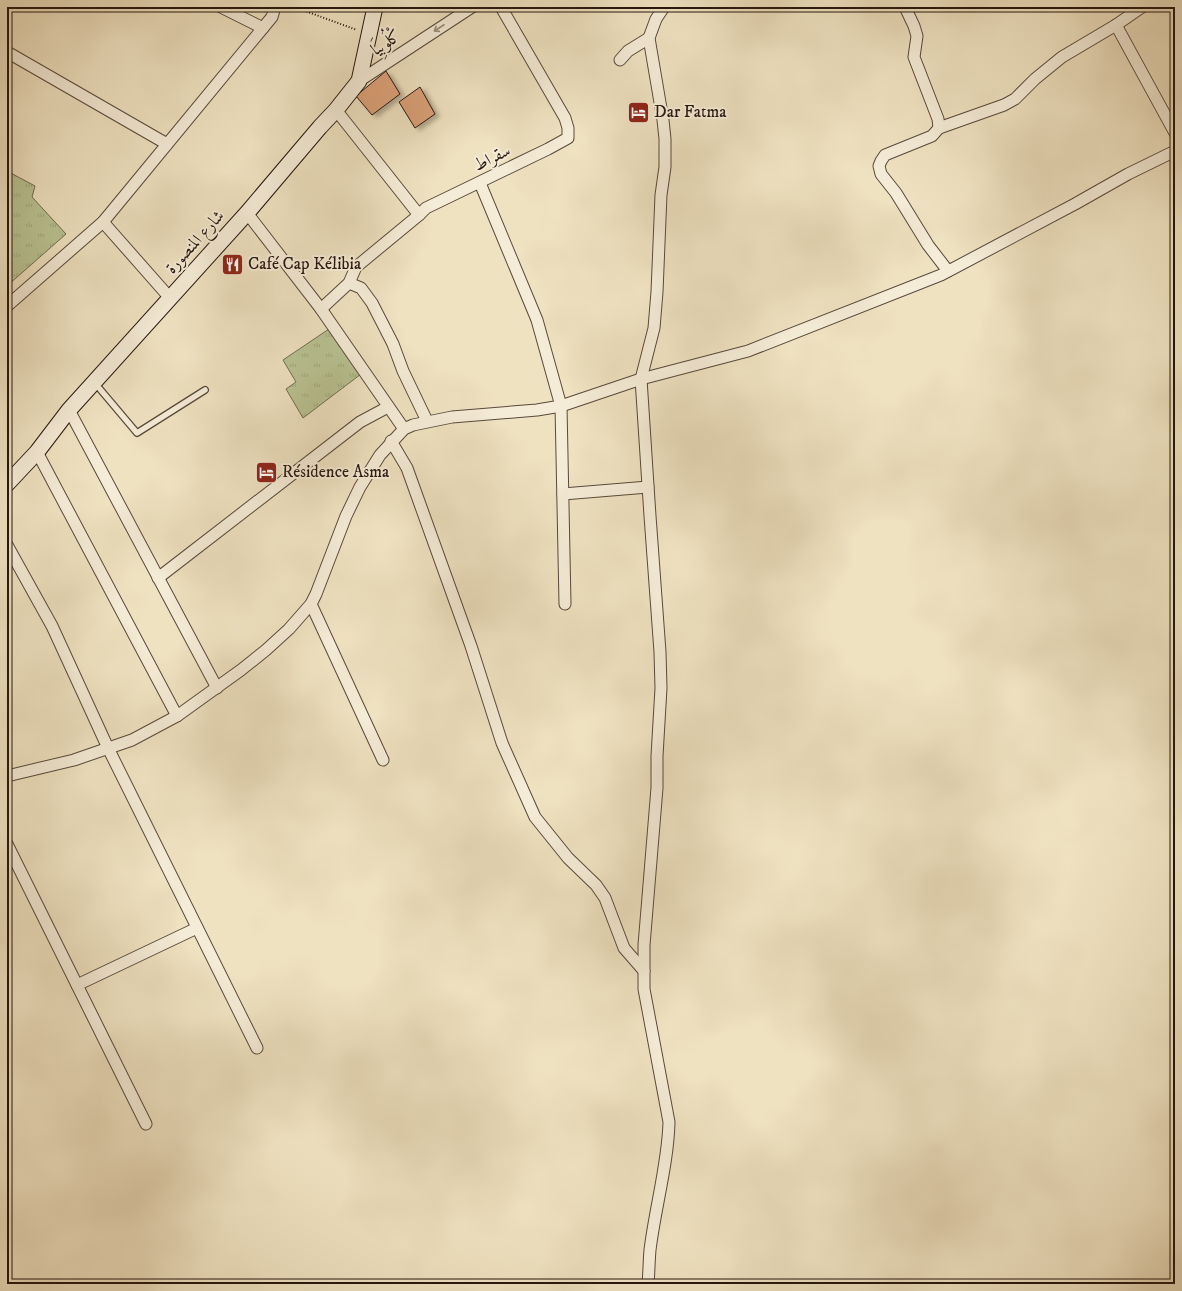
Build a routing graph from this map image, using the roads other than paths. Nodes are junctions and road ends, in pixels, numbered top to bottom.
1 (221, 7) edge
2 (275, 7) edge
3 (375, 7) edge
4 (472, 7) edge
5 (501, 7) edge
6 (664, 7) edge
7 (905, 7) edge
8 (1142, 7) edge
9 (1116, 25) junction
10 (263, 28) junction
11 (649, 38) junction
12 (7, 52) edge
13 (620, 60) dead end
14 (359, 81) junction
15 (336, 110) junction
16 (939, 128) junction
17 (1175, 131) edge
18 (167, 144) junction
19 (1175, 151) edge
20 (480, 182) junction
21 (247, 213) junction
22 (419, 215) junction
23 (103, 222) junction
24 (948, 271) junction
25 (349, 283) junction
26 (170, 298) junction
27 (7, 306) edge
28 (321, 309) junction
29 (641, 379) junction
30 (94, 382) junction
31 (205, 390) dead end
32 (561, 406) junction
33 (388, 407) junction
34 (69, 410) junction
35 (427, 421) junction
36 (404, 429) junction
37 (391, 441) junction
38 (37, 452) junction
39 (7, 484) edge
40 (648, 487) junction
41 (563, 494) junction
42 (7, 545) edge
43 (158, 578) junction
44 (311, 604) junction
45 (565, 604) dead end
46 (217, 688) junction
47 (177, 716) junction
48 (108, 748) junction
49 (383, 760) dead end
50 (7, 776) edge
51 (7, 844) edge
52 (197, 928) junction
53 (644, 971) junction
54 (77, 985) junction
55 (257, 1048) dead end
56 (146, 1124) dead end
57 (648, 1284) edge

1 - 10 street
2 - 10 street
3 - 14 street, شارع المنصورة
4 -> 14 street, كْلُوبِيَا
5 - 20 street, سقراط
6 - 11 street
7 - 16 street
8 - 9 street
9 - 16 street
9 - 17 street
10 - 18 street
11 - 13 street
11 - 29 street
12 - 18 street
14 - 15 street, شارع المنصورة
15 - 21 street, شارع المنصورة
15 - 22 street
16 - 24 street
18 - 23 street
19 - 24 street
20 - 22 street, سقراط
20 - 32 street
21 - 26 street, شارع المنصورة
21 - 28 street
22 - 25 street, سقراط
23 - 26 street
23 - 27 street
24 - 29 street
25 - 28 street
25 - 35 street
26 - 30 street, شارع المنصورة
28 - 33 street
29 - 32 street
29 - 40 street
30 - 31 lane
30 - 34 street, شارع المنصورة
32 - 35 street
32 - 41 street
33 - 36 street
33 - 43 street
34 - 38 street, شارع المنصورة
34 - 43 street
35 - 36 street
36 - 37 street
37 - 44 street
37 - 53 street
38 - 39 street, شارع المنصورة
38 - 47 street
40 - 41 street
40 - 53 street
41 - 45 street
42 - 48 street
43 - 46 street
44 - 46 street
44 - 49 street
46 - 47 street
47 - 48 street
48 - 50 street
48 - 52 street
51 - 54 street
52 - 54 street
52 - 55 street
53 - 57 street
54 - 56 street

